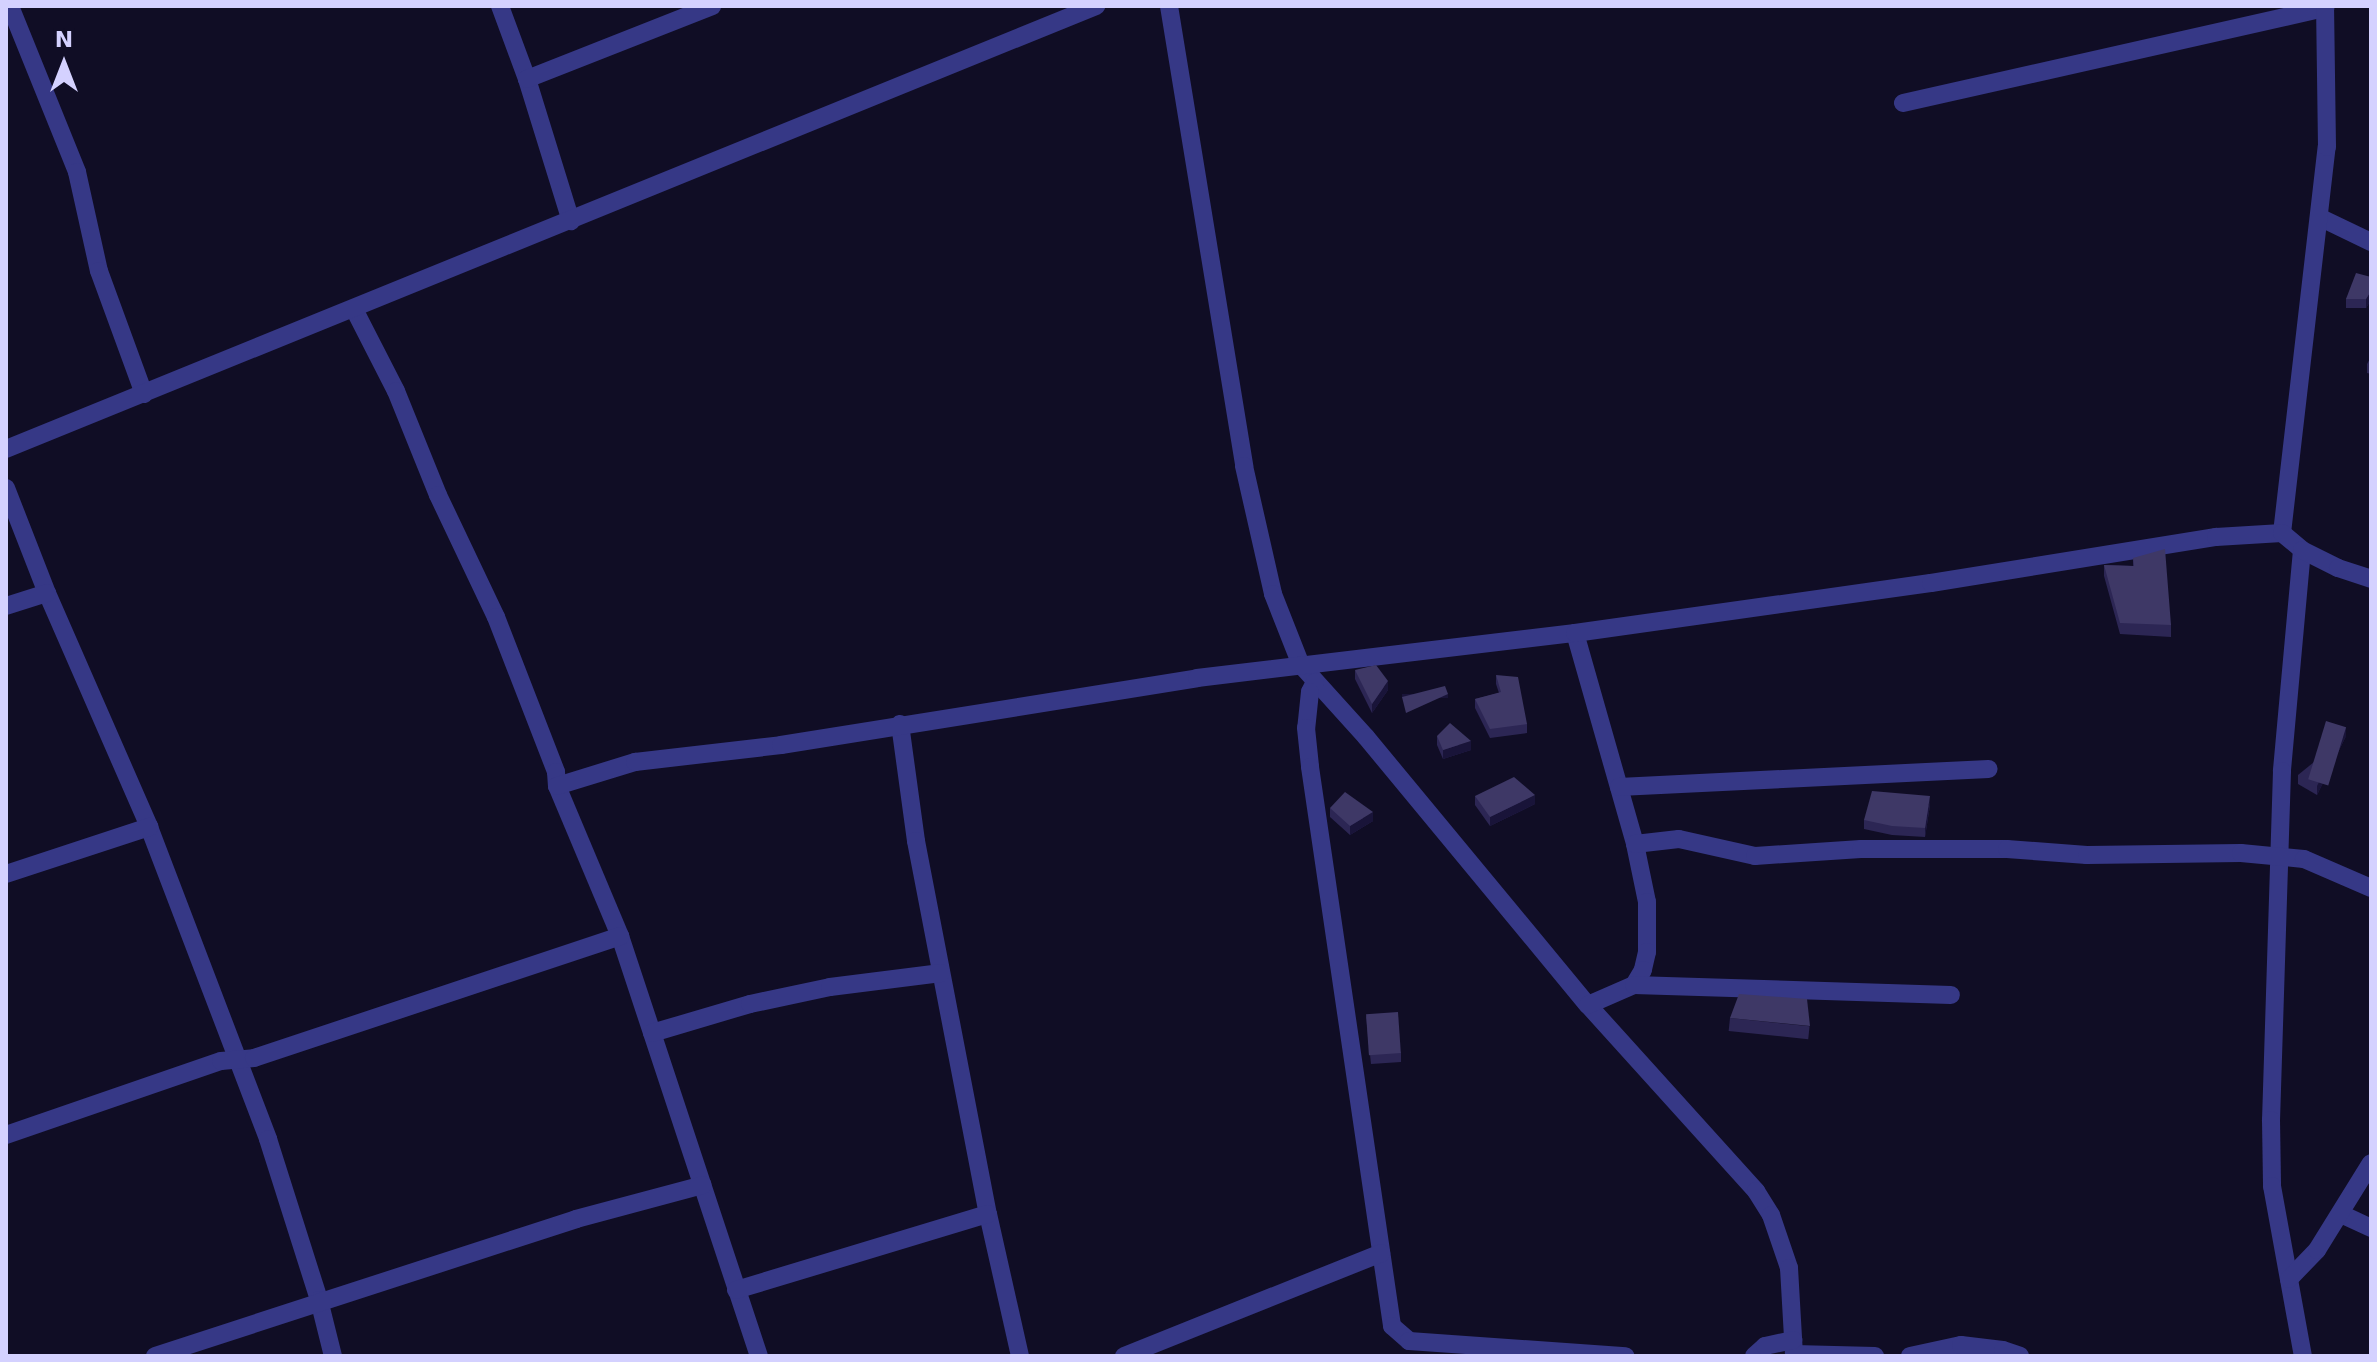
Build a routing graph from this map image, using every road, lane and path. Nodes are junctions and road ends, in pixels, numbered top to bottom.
1 (10, 6) edge
2 (500, 6) edge
3 (712, 6) edge
4 (1096, 6) edge
5 (1169, 6) edge
6 (2325, 7) edge
7 (527, 79) junction
8 (1903, 103) dead end
9 (2321, 218) junction
10 (571, 221) junction
11 (2371, 242) edge
12 (354, 309) junction
13 (144, 394) junction
14 (6, 449) edge
15 (6, 488) edge
16 (2282, 533) junction
17 (2302, 550) junction
18 (2371, 579) edge
19 (47, 593) junction
20 (6, 606) edge
21 (1575, 633) junction
22 (1301, 665) junction
23 (1315, 682) junction
24 (900, 724) junction
25 (1989, 769) dead end
26 (557, 786) junction
27 (1619, 787) junction
28 (149, 827) junction
29 (1635, 844) junction
30 (2278, 856) junction
31 (6, 874) edge
32 (2371, 888) edge
33 (620, 936) junction
34 (941, 973) junction
35 (1634, 985) junction
36 (1951, 995) dead end
37 (1588, 1005) junction
38 (652, 1033) junction
39 (237, 1060) junction
40 (6, 1135) edge
41 (2371, 1163) edge
42 (703, 1185) junction
43 (988, 1214) junction
44 (2341, 1214) junction
45 (2371, 1228) edge
46 (1381, 1253) junction
47 (2289, 1279) junction
48 (736, 1290) junction
49 (319, 1300) junction
50 (1793, 1350) edge
51 (155, 1356) edge
52 (333, 1356) edge
53 (759, 1356) edge
54 (1020, 1356) edge
55 (1124, 1356) edge
56 (1625, 1356) edge
57 (1754, 1356) edge
58 (1875, 1356) edge
59 (1910, 1356) edge
60 (2020, 1356) edge
61 (2303, 1356) edge

1 - 13 street
2 - 7 street
3 - 7 street
4 - 10 street
5 - 22 street
6 - 8 street
6 - 9 street
7 - 10 street
9 - 11 street
9 - 16 street
10 - 12 street
12 - 13 street
12 - 26 street
13 - 14 street
15 - 19 street
16 - 17 street
16 - 21 street
17 - 18 street
17 - 30 street
19 - 20 street
19 - 28 street
21 - 22 street
21 - 27 street
22 - 23 street
22 - 24 street
23 - 37 street
23 - 46 street
24 - 26 street
24 - 34 street
25 - 27 street
26 - 33 street
27 - 29 street
28 - 31 street
28 - 39 street
29 - 30 street
29 - 35 street
30 - 32 street
30 - 47 street
33 - 38 street
33 - 39 street
34 - 38 street
34 - 43 street
35 - 36 street
35 - 37 street
37 - 50 street
38 - 42 street
39 - 40 street
39 - 49 street
41 - 44 street
42 - 48 street
42 - 49 street
43 - 48 street
43 - 54 street
44 - 45 street
44 - 47 street
46 - 55 street
46 - 56 street
47 - 61 street
48 - 53 street
49 - 51 street
49 - 52 street
50 - 57 street
50 - 58 street
59 - 60 street

